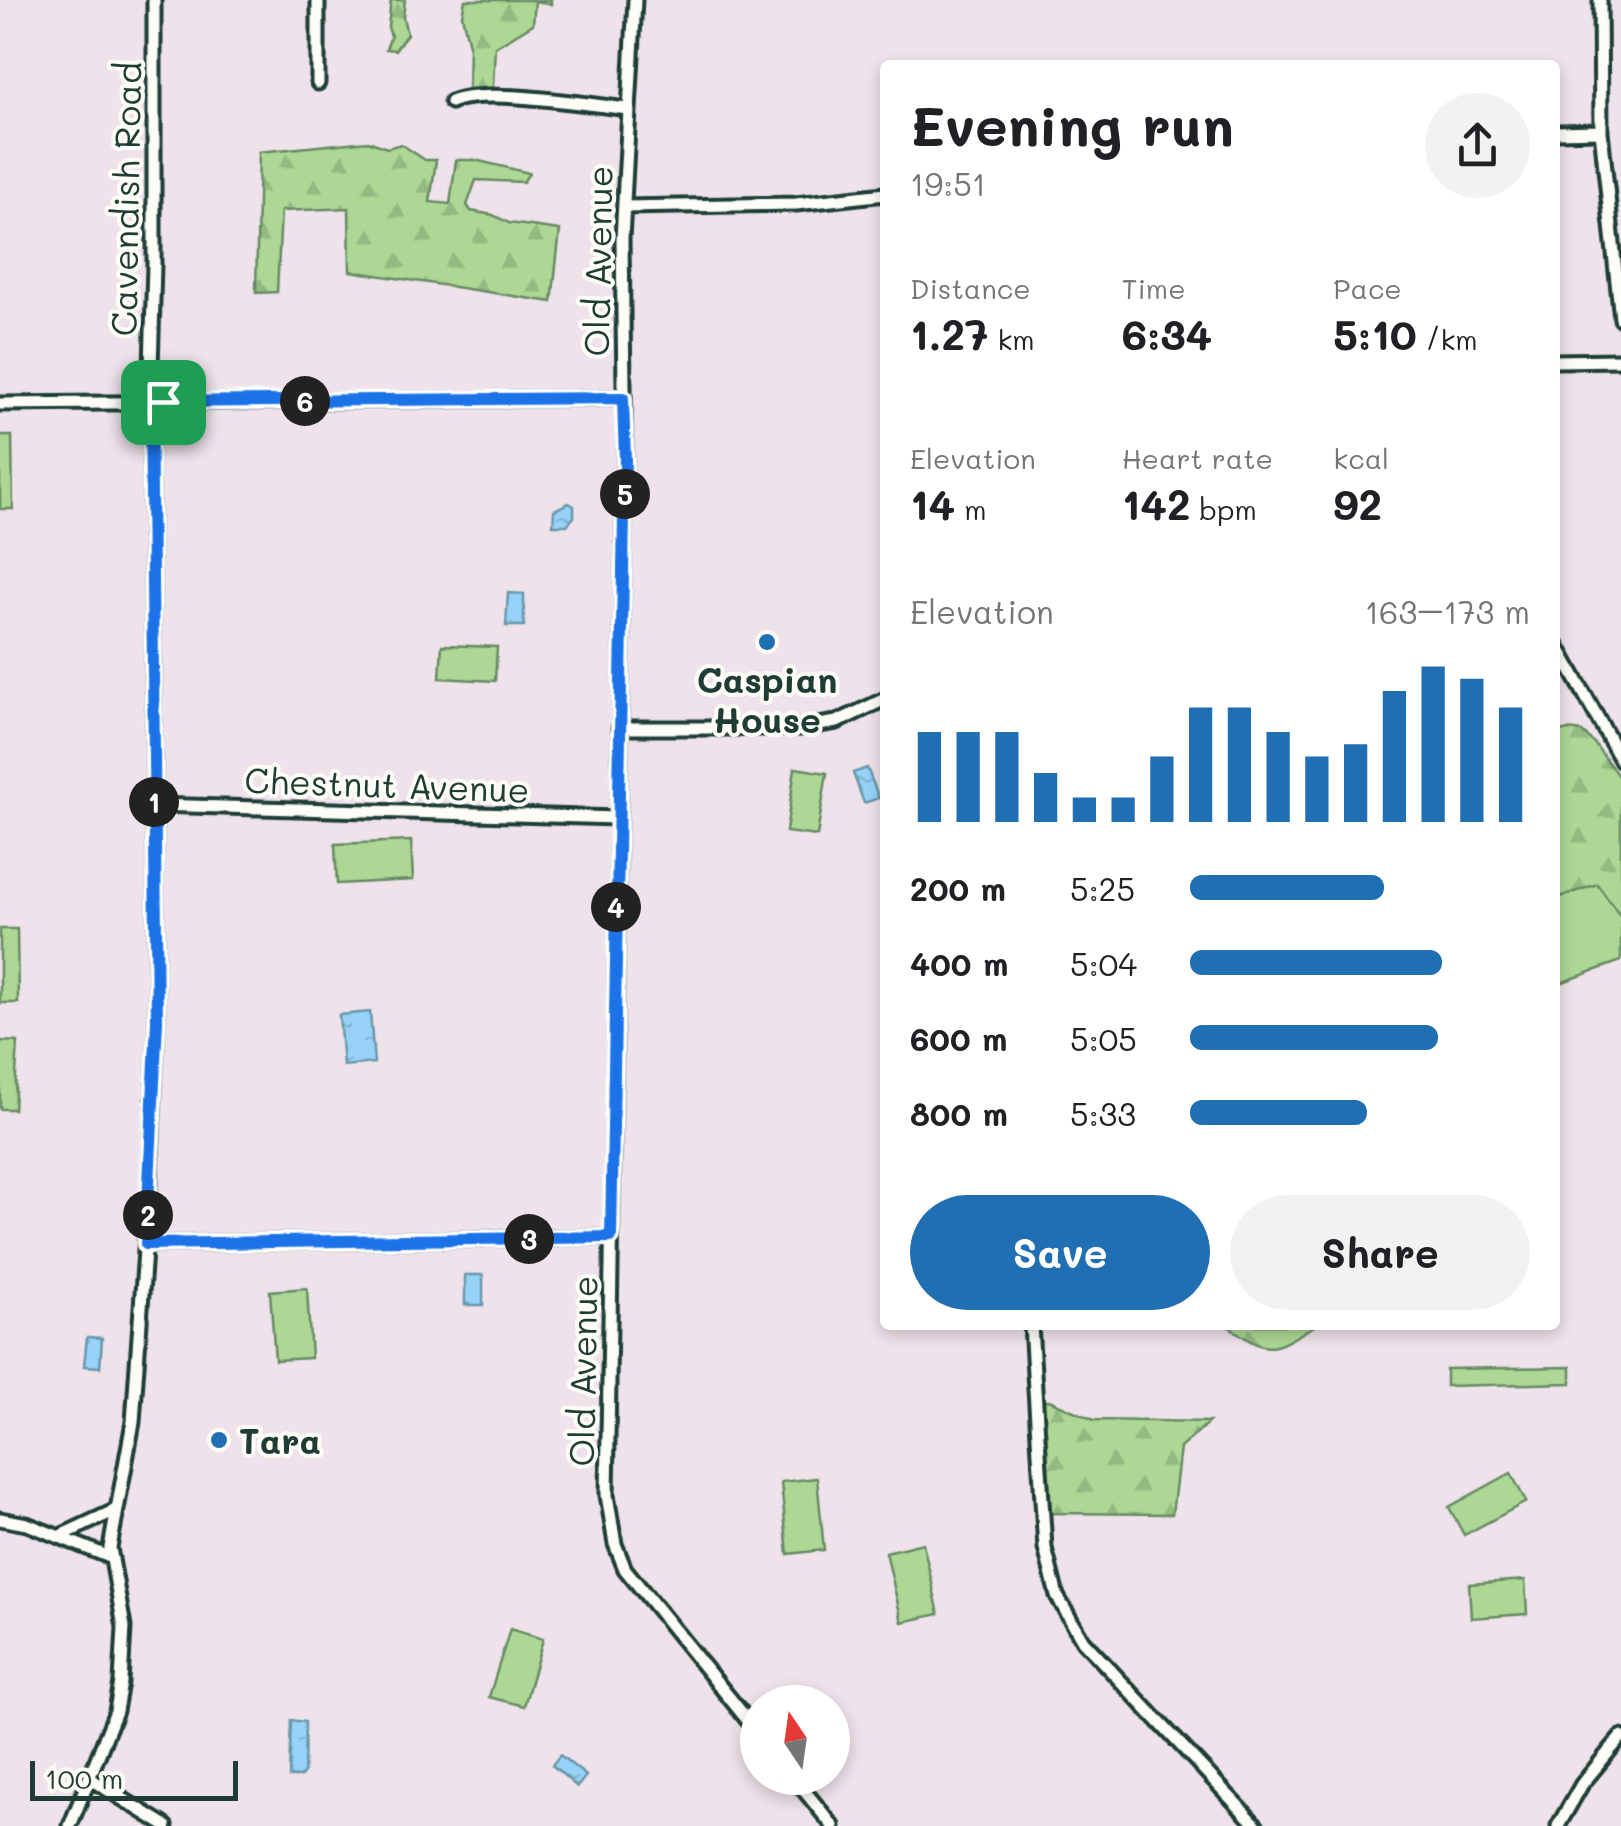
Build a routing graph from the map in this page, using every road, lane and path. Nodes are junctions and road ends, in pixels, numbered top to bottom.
1 (154, 0) edge
2 (318, 0) edge
3 (635, 0) edge
4 (1600, 0) edge
5 (318, 83) dead end
6 (450, 102) dead end
7 (630, 110) junction
8 (1601, 131) junction
9 (1560, 132) edge
10 (880, 195) edge
11 (1621, 201) edge
12 (1607, 202) junction
13 (624, 207) junction
14 (1621, 319) edge
15 (1621, 360) edge
16 (1560, 361) edge
17 (623, 398) junction
18 (150, 402) junction
19 (0, 404) edge
20 (1560, 650) edge
21 (880, 702) edge
22 (619, 728) junction
23 (1621, 760) edge
24 (154, 805) junction
25 (618, 818) junction
26 (611, 1237) junction
27 (146, 1244) junction
28 (1031, 1330) edge
29 (116, 1510) junction
30 (0, 1519) edge
31 (60, 1536) junction
32 (112, 1558) junction
33 (740, 1711) edge
34 (1621, 1737) edge
35 (89, 1778) junction
36 (808, 1795) edge
37 (70, 1826) edge
38 (166, 1826) edge
39 (833, 1826) edge
40 (1257, 1826) edge
41 (1558, 1826) edge

1 - 18 street, Cavendish Road
2 - 5 street
3 - 7 street, Old Avenue
4 - 8 street
6 - 7 street
7 - 13 street, Old Avenue
8 - 9 street
8 - 12 street
10 - 13 street
11 - 12 street
12 - 14 street
13 - 17 street, Old Avenue
15 - 16 street
17 - 18 street
17 - 22 street, Old Avenue
18 - 19 street
18 - 24 street, Cavendish Road
20 - 23 street
21 - 22 street
22 - 25 street, Old Avenue
24 - 25 street, Chestnut Avenue
24 - 27 street, Cavendish Road
25 - 26 street, Old Avenue
26 - 27 street
26 - 33 street, Old Avenue
27 - 29 street, Cavendish Road
28 - 40 street
29 - 31 street
29 - 32 street, Cavendish Road
30 - 31 street
31 - 32 street
32 - 35 street, Cavendish Road
34 - 41 street
35 - 37 street, Cavendish Road
35 - 38 street
36 - 39 street

